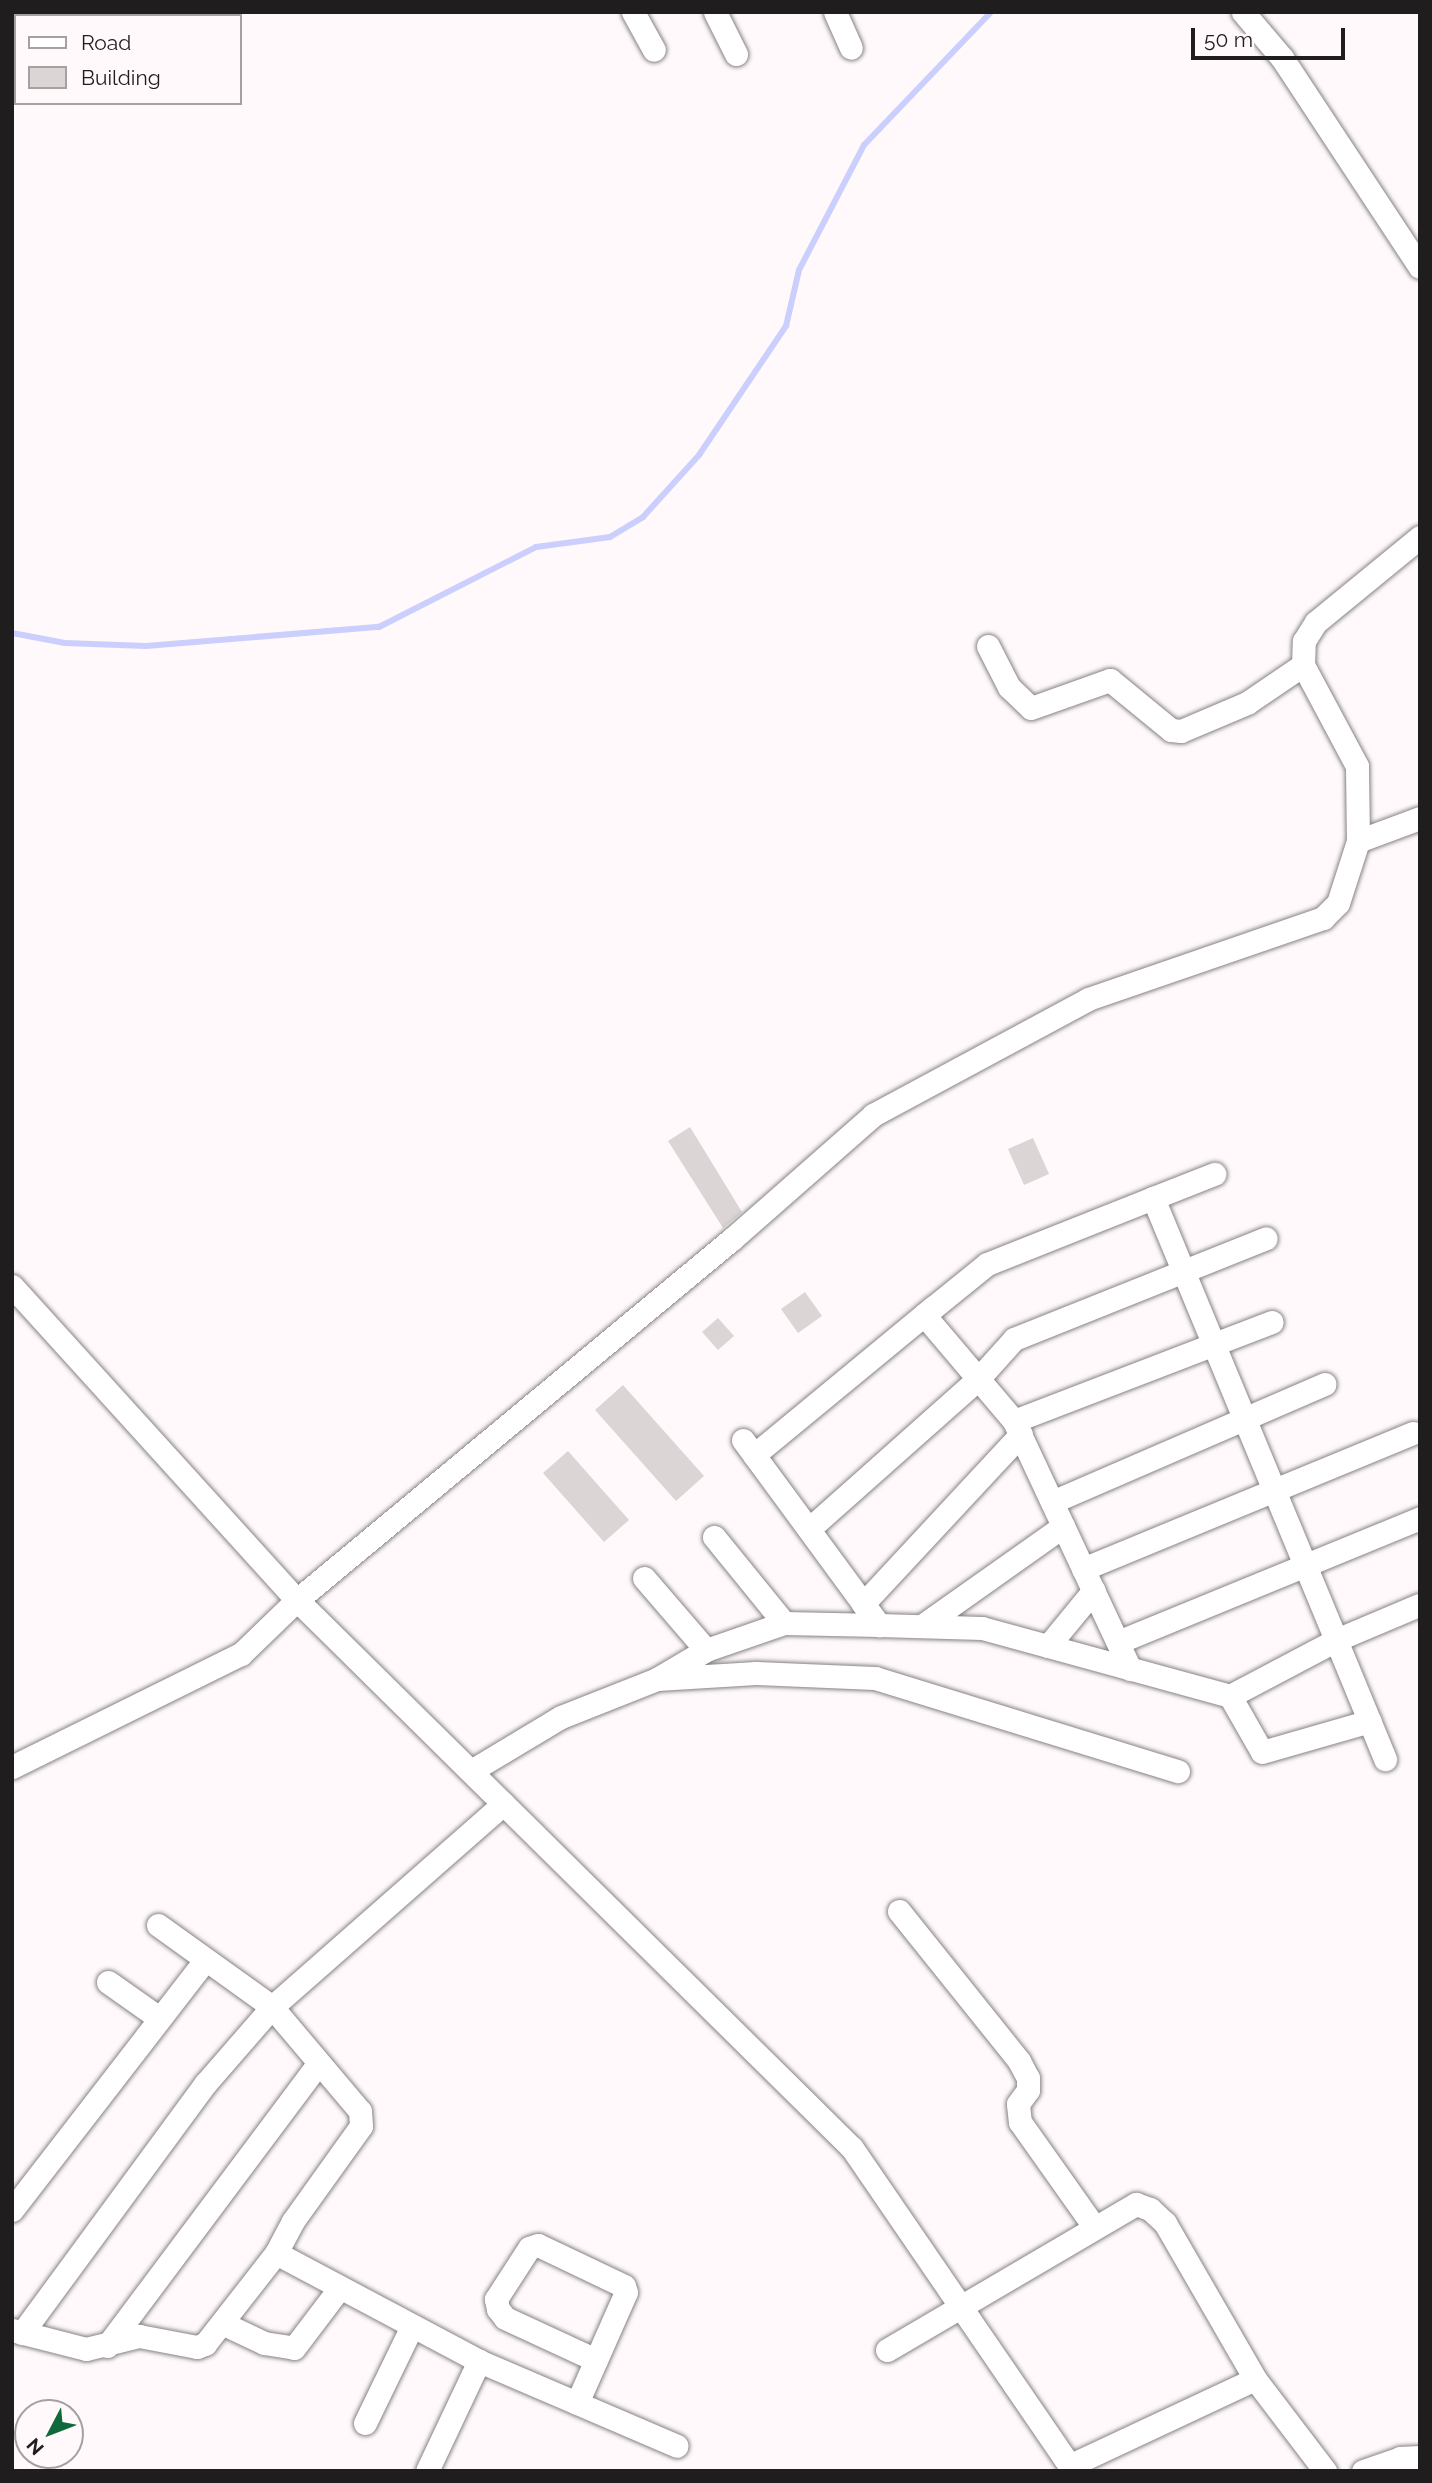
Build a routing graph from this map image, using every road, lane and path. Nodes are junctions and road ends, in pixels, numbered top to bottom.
1 (633, 12) edge
2 (715, 12) edge
3 (835, 12) edge
4 (1243, 12) edge
5 (851, 48) dead end
6 (654, 50) dead end
7 (736, 54) dead end
8 (1420, 267) edge
9 (1420, 537) edge
10 (988, 646) dead end
11 (1303, 665) junction
12 (1420, 818) edge
13 (1358, 841) junction
14 (1214, 1174) dead end
15 (1153, 1198) junction
16 (1266, 1238) dead end
17 (1183, 1270) junction
18 (963, 1283) dead end
19 (12, 1286) edge
20 (924, 1315) junction
21 (1272, 1322) dead end
22 (1215, 1347) junction
23 (978, 1379) junction
24 (1325, 1384) dead end
25 (1244, 1418) junction
26 (1018, 1427) junction
27 (1413, 1433) dead end
28 (1273, 1488) junction
29 (1052, 1502) junction
30 (1420, 1518) edge
31 (1063, 1525) junction
32 (809, 1529) junction
33 (714, 1537) dead end
34 (1305, 1564) junction
35 (1083, 1569) junction
36 (644, 1578) dead end
37 (1094, 1590) junction
38 (297, 1600) junction
39 (863, 1604) junction
40 (1419, 1605) edge
41 (784, 1623) junction
42 (879, 1625) junction
43 (922, 1626) junction
44 (1336, 1640) junction
45 (1118, 1642) junction
46 (1048, 1646) junction
47 (706, 1650) junction
48 (1130, 1669) junction
49 (657, 1679) junction
50 (1230, 1696) junction
51 (1370, 1721) junction
52 (1385, 1759) dead end
53 (12, 1767) edge
54 (1178, 1771) dead end
55 (471, 1772) junction
56 (503, 1804) junction
57 (899, 1912) dead end
58 (158, 1925) dead end
59 (204, 1962) junction
60 (108, 1982) dead end
61 (272, 2007) junction
62 (159, 2018) junction
63 (318, 2064) junction
64 (12, 2210) edge
65 (1093, 2225) junction
66 (276, 2253) junction
67 (338, 2290) junction
68 (958, 2305) junction
69 (222, 2323) junction
70 (412, 2326) junction
71 (17, 2332) edge
72 (107, 2346) junction
73 (887, 2350) dead end
74 (596, 2360) junction
75 (479, 2361) junction
76 (1255, 2379) junction
77 (577, 2403) junction
78 (365, 2423) dead end
79 (677, 2446) dead end
80 (1420, 2457) edge
81 (1071, 2468) edge
82 (427, 2471) edge
83 (1325, 2471) edge
84 (1363, 2471) edge

1 - 6 street
2 - 7 street
3 - 5 street
4 - 8 street
9 - 11 street
10 - 11 street
11 - 13 street
12 - 13 street
13 - 38 street
14 - 15 street
15 - 17 street
15 - 20 street
16 - 17 street
17 - 22 street
17 - 23 street
18 - 20 street
19 - 38 street
20 - 23 street
20 - 32 street
21 - 22 street
22 - 25 street
22 - 26 street
23 - 26 street
23 - 32 street
24 - 25 street
25 - 28 street
25 - 29 street
26 - 29 street
26 - 39 street
27 - 28 street
28 - 34 street
28 - 35 street
29 - 31 street
30 - 34 street
31 - 35 street
31 - 43 street
32 - 39 street
33 - 41 street
34 - 44 street
34 - 45 street
35 - 37 street
36 - 47 street
37 - 45 street
37 - 46 street
38 - 53 street
38 - 55 street
39 - 42 street
40 - 44 street
41 - 42 street
41 - 47 street
42 - 43 street
43 - 46 street
44 - 50 street
44 - 51 street
45 - 48 street
46 - 48 street
47 - 49 street
48 - 50 street
49 - 54 street
49 - 55 street
50 - 51 street
51 - 52 street
55 - 56 street
56 - 61 street
56 - 68 street
57 - 65 street
58 - 59 street
59 - 61 street
59 - 62 street
60 - 62 street
61 - 63 street
61 - 71 street
62 - 64 street
63 - 66 street
63 - 72 street
65 - 68 street
65 - 76 street
66 - 67 street
66 - 69 street
67 - 69 street
67 - 70 street
68 - 73 street
68 - 81 street
69 - 72 street
70 - 75 street
70 - 78 street
71 - 72 street
74 - 74 street
74 - 77 street
75 - 77 street
75 - 82 street
76 - 81 street
76 - 83 street
77 - 79 street
80 - 84 street

